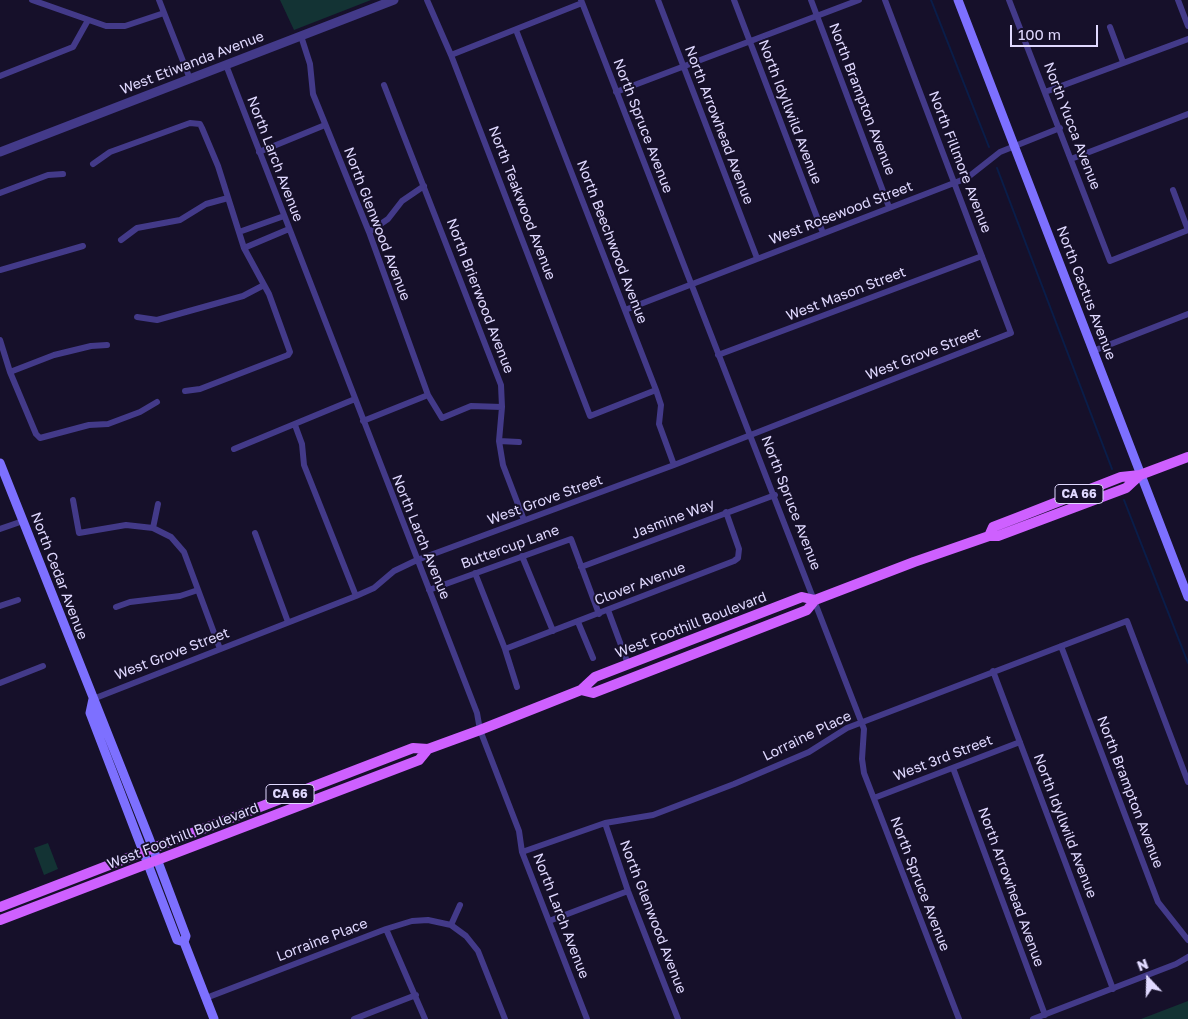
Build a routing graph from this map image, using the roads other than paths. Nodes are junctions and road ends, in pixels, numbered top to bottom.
1 (32, 0) edge
2 (159, 0) edge
3 (394, 0) edge
4 (427, 0) edge
5 (658, 0) edge
6 (734, 0) edge
7 (811, 0) edge
8 (859, 0) edge
9 (885, 0) edge
10 (958, 0) edge
11 (1009, 0) edge
12 (1178, 0) edge
13 (581, 2) edge
14 (164, 14) junction
15 (817, 16) junction
16 (87, 22) junction
17 (1188, 26) edge
18 (1110, 27) dead end
19 (516, 30) junction
20 (301, 36) junction
21 (1188, 39) edge
22 (750, 42) junction
23 (451, 55) junction
24 (1124, 62) junction
25 (226, 65) junction
26 (684, 67) junction
27 (0, 76) edge
28 (190, 79) junction
29 (384, 85) dead end
30 (616, 92) junction
31 (1046, 92) junction
32 (1188, 114) edge
33 (325, 125) junction
34 (1060, 128) junction
35 (1015, 145) junction
36 (0, 152) edge
37 (259, 152) junction
38 (1071, 159) junction
39 (93, 164) dead end
40 (63, 174) dead end
41 (955, 182) junction
42 (424, 186) junction
43 (1172, 190) dead end
44 (0, 193) edge
45 (228, 198) junction
46 (889, 207) junction
47 (284, 216) junction
48 (289, 229) junction
49 (1188, 230) edge
50 (238, 232) junction
51 (369, 232) junction
52 (823, 233) junction
53 (121, 240) dead end
54 (83, 246) dead end
55 (244, 248) junction
56 (982, 256) junction
57 (757, 258) junction
58 (0, 270) edge
59 (691, 284) junction
60 (264, 285) junction
61 (625, 310) junction
62 (1188, 314) edge
63 (138, 316) dead end
64 (1011, 333) joint
65 (0, 340) edge
66 (107, 345) dead end
67 (1093, 351) junction
68 (718, 355) junction
69 (10, 372) junction
70 (656, 390) junction
71 (185, 391) dead end
72 (428, 395) junction
73 (354, 399) junction
74 (157, 402) dead end
75 (502, 407) junction
76 (363, 421) junction
77 (295, 425) junction
78 (752, 435) junction
79 (499, 441) junction
80 (518, 442) dead end
81 (234, 449) dead end
82 (1188, 457) edge
83 (0, 462) edge
84 (674, 465) junction
85 (1140, 475) junction
86 (775, 495) junction
87 (73, 500) dead end
88 (158, 504) dead end
89 (726, 512) junction
90 (23, 520) junction
91 (524, 520) junction
92 (153, 528) junction
93 (0, 529) edge
94 (255, 533) dead end
95 (522, 556) junction
96 (416, 560) junction
97 (581, 567) junction
98 (475, 572) junction
99 (198, 590) junction
100 (429, 590) junction
101 (356, 596) junction
102 (1188, 597) edge
103 (18, 600) dead end
104 (815, 600) junction
105 (0, 606) edge
106 (116, 607) dead end
107 (608, 610) junction
108 (599, 614) junction
109 (288, 622) junction
110 (578, 622) junction
111 (553, 631) junction
112 (1061, 646) junction
113 (220, 649) junction
114 (505, 649) junction
115 (593, 658) dead end
116 (628, 664) junction
117 (43, 666) dead end
118 (993, 672) junction
119 (0, 683) edge
120 (518, 687) dead end
121 (581, 690) junction
122 (93, 699) junction
123 (862, 723) junction
124 (97, 730) junction
125 (480, 730) junction
126 (1020, 742) junction
127 (428, 749) junction
128 (401, 752) junction
129 (119, 760) junction
130 (953, 768) junction
131 (1188, 782) edge
132 (313, 785) junction
133 (345, 788) junction
134 (874, 798) junction
135 (264, 820) junction
136 (605, 823) junction
137 (148, 850) junction
138 (522, 852) junction
139 (153, 862) junction
140 (628, 891) junction
141 (460, 905) dead end
142 (0, 907) edge
143 (0, 920) edge
144 (549, 921) junction
145 (451, 925) junction
146 (386, 929) junction
147 (1188, 940) edge
148 (1188, 957) edge
149 (1113, 989) junction
150 (416, 995) junction
151 (206, 998) junction
152 (1045, 1014) junction
153 (214, 1019) edge
154 (354, 1019) edge
155 (425, 1019) edge
156 (505, 1019) edge
157 (587, 1019) edge
158 (678, 1019) edge
159 (959, 1019) edge
160 (1033, 1019) edge

1 - 16 street
2 - 14 street
3 - 20 street, West Etiwanda Avenue
4 - 23 street, North Teakwood Avenue
5 - 26 street, North Arrowhead Avenue
6 - 22 street, North Idyllwild Avenue
7 - 15 street, North Brampton Avenue
8 - 15 street
9 - 41 street, North Fillmore Avenue
10 - 35 main road, North Cactus Avenue
11 - 31 street, North Yucca Avenue
12 - 17 street
13 - 19 street
13 - 30 street, North Spruce Avenue
14 - 16 street
14 - 28 street
15 - 22 street
15 - 46 street, North Brampton Avenue
16 - 27 street
18 - 24 street
19 - 23 street
19 - 61 street, North Beechwood Avenue
20 - 25 street, West Etiwanda Avenue
20 - 33 street, North Glenwood Avenue
21 - 24 street
22 - 26 street
22 - 52 street, North Idyllwild Avenue
23 - 70 street, North Teakwood Avenue
24 - 31 street
25 - 28 street, West Etiwanda Avenue
25 - 37 street, North Larch Avenue
26 - 30 street
26 - 57 street, North Arrowhead Avenue
28 - 36 street, West Etiwanda Avenue
29 - 42 street, North Brierwood Avenue
30 - 59 street, North Spruce Avenue
31 - 34 street, North Yucca Avenue
32 - 38 street
33 - 37 street
33 - 51 street, North Glenwood Avenue
34 - 35 street, West Rosewood Street
34 - 38 street, North Yucca Avenue
35 - 41 street, West Rosewood Street
35 - 67 main road, North Cactus Avenue
37 - 47 street, North Larch Avenue
38 - 49 street, North Yucca Avenue
39 - 45 street
40 - 44 street
41 - 46 street, West Rosewood Street
41 - 56 street, North Fillmore Avenue
42 - 51 street
42 - 75 street, North Brierwood Avenue
43 - 49 street
45 - 50 street
45 - 53 street
46 - 52 street, West Rosewood Street
47 - 48 street, North Larch Avenue
47 - 50 street
48 - 55 street
48 - 73 street, North Larch Avenue
50 - 55 street
51 - 72 street, North Glenwood Avenue
52 - 57 street, West Rosewood Street
54 - 58 street
55 - 60 street
56 - 64 street, North Fillmore Avenue
56 - 68 street, West Mason Street
57 - 59 street, West Rosewood Street
59 - 61 street, West Rosewood Street
59 - 68 street, North Spruce Avenue
60 - 63 street
60 - 71 street
61 - 70 street, North Beechwood Avenue
62 - 67 street
64 - 78 street, West Grove Street
65 - 69 street
66 - 69 street
67 - 85 main road, North Cactus Avenue
68 - 78 street, North Spruce Avenue
69 - 74 street
70 - 84 street, North Beechwood Avenue
72 - 75 street, North Glenwood Avenue
72 - 76 street
73 - 76 street, North Larch Avenue
73 - 77 street
75 - 79 street, North Brierwood Avenue
76 - 96 street, North Larch Avenue
77 - 81 street
77 - 101 street
78 - 84 street, West Grove Street
78 - 86 street, North Spruce Avenue
79 - 80 street
79 - 91 street, North Brierwood Avenue
82 - 85 main road, West Foothill Boulevard
83 - 90 main road, North Cedar Avenue
84 - 91 street, West Grove Street
85 - 102 main road, North Cactus Avenue
85 - 104 main road, West Foothill Boulevard / CA 66
86 - 89 street, Jasmine Way
86 - 104 street, North Spruce Avenue
87 - 92 street
88 - 92 street
89 - 97 street, Jasmine Way
89 - 107 street, Clover Avenue
90 - 93 street
90 - 122 main road, North Cedar Avenue
91 - 96 street, West Grove Street
92 - 99 street
94 - 109 street
95 - 97 street, Buttercup Lane
95 - 98 street, Buttercup Lane
95 - 111 street
96 - 100 street, North Larch Avenue
96 - 101 street, West Grove Street
97 - 108 street
98 - 100 street, Buttercup Lane
98 - 114 street
99 - 106 street
99 - 113 street
100 - 125 street, North Larch Avenue
101 - 109 street, West Grove Street
103 - 105 street
104 - 116 main road, West Foothill Boulevard
104 - 121 main road, West Foothill Boulevard
104 - 123 street, North Spruce Avenue
107 - 108 street, Clover Avenue
107 - 116 street
108 - 110 street, Clover Avenue
109 - 113 street, West Grove Street
110 - 111 street, Clover Avenue
110 - 115 street
111 - 114 street, Clover Avenue
112 - 118 street, Lorraine Place
112 - 131 street, Lorraine Place
112 - 147 street, North Brampton Avenue
113 - 122 street, West Grove Street
114 - 120 street
116 - 121 main road, West Foothill Boulevard
117 - 119 street
118 - 123 street, Lorraine Place
118 - 126 street, North Idyllwild Avenue
121 - 125 main road, West Foothill Boulevard
122 - 124 main road, North Cedar Avenue
122 - 129 main road, North Cedar Avenue
123 - 134 street, North Spruce Avenue
123 - 136 street, Lorraine Place
124 - 129 main road
124 - 137 main road, North Cedar Avenue
125 - 127 main road, West Foothill Boulevard
125 - 138 street, North Larch Avenue
126 - 130 street, West 3rd Street
126 - 149 street, North Idyllwild Avenue
127 - 128 main road, West Foothill Boulevard / CA 66
127 - 133 main road, West Foothill Boulevard
128 - 132 main road, West Foothill Boulevard / CA 66
128 - 133 main road
129 - 137 main road, North Cedar Avenue
130 - 134 street, West 3rd Street
130 - 152 street, North Arrowhead Avenue
132 - 135 main road
132 - 137 main road, West Foothill Boulevard / CA 66
133 - 135 main road, West Foothill Boulevard
134 - 159 street, North Spruce Avenue
135 - 139 main road, West Foothill Boulevard
136 - 138 street, Lorraine Place
136 - 140 street, North Glenwood Avenue
137 - 139 main road, North Cedar Avenue
137 - 142 main road, West Foothill Boulevard / CA 66
138 - 144 street, North Larch Avenue
139 - 143 main road, West Foothill Boulevard
139 - 151 main road, North Cedar Avenue
140 - 144 street
140 - 158 street, North Glenwood Avenue
141 - 145 street
144 - 157 street, North Larch Avenue
145 - 146 street, Lorraine Place
145 - 156 street
146 - 150 street
146 - 151 street, Lorraine Place
148 - 149 street
149 - 152 street
150 - 154 street
150 - 155 street
151 - 153 main road, North Cedar Avenue
152 - 160 street

